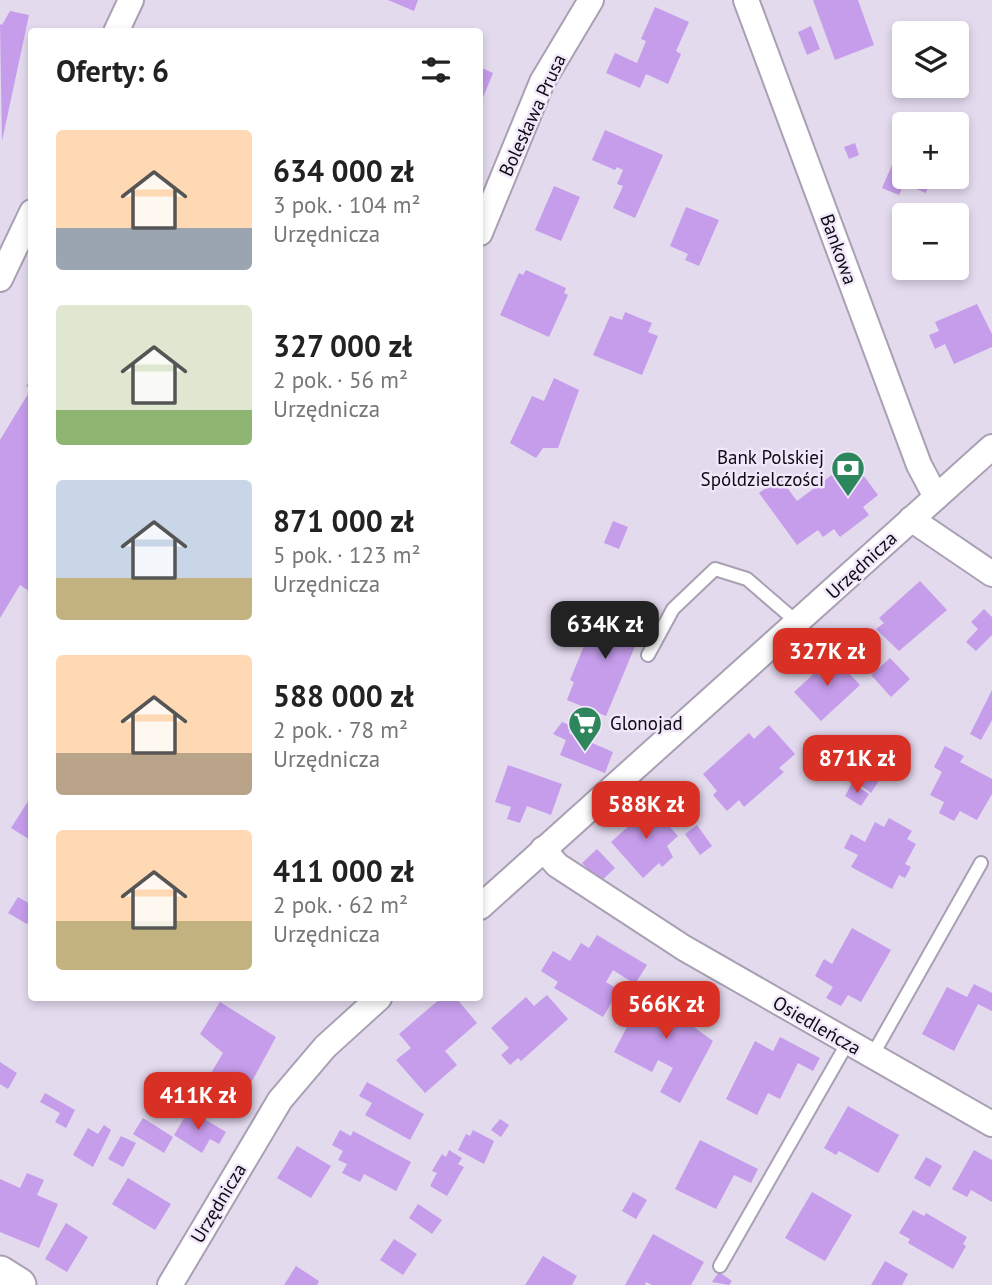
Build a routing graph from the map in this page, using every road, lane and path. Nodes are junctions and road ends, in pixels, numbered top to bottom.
1 (131, 0) edge
2 (591, 0) edge
3 (746, 0) edge
4 (118, 28) edge
5 (28, 220) edge
6 (483, 226) edge
7 (0, 279) edge
8 (992, 447) edge
9 (936, 497) junction
10 (911, 519) junction
11 (992, 574) edge
12 (798, 623) junction
13 (648, 655) dead end
14 (543, 849) junction
15 (981, 863) dead end
16 (483, 904) edge
17 (376, 1001) edge
18 (848, 1042) junction
19 (872, 1056) junction
20 (992, 1124) edge
21 (720, 1266) dead end
22 (0, 1273) edge
23 (19, 1285) edge
24 (170, 1285) edge

1 - 4 street
2 - 6 street, Bolesława Prusa
3 - 9 street, Bankowa
5 - 7 street
8 - 9 street, Urzędnicza
9 - 10 street, Urzędnicza
10 - 11 street
10 - 12 street, Urzędnicza
12 - 13 lane
12 - 14 street, Urzędnicza
14 - 16 street, Urzędnicza
14 - 18 street, Osiedleńcza
15 - 19 lane
17 - 24 street, Urzędnicza
18 - 19 street, Osiedleńcza
18 - 21 lane
19 - 20 street, Osiedleńcza
22 - 23 street

